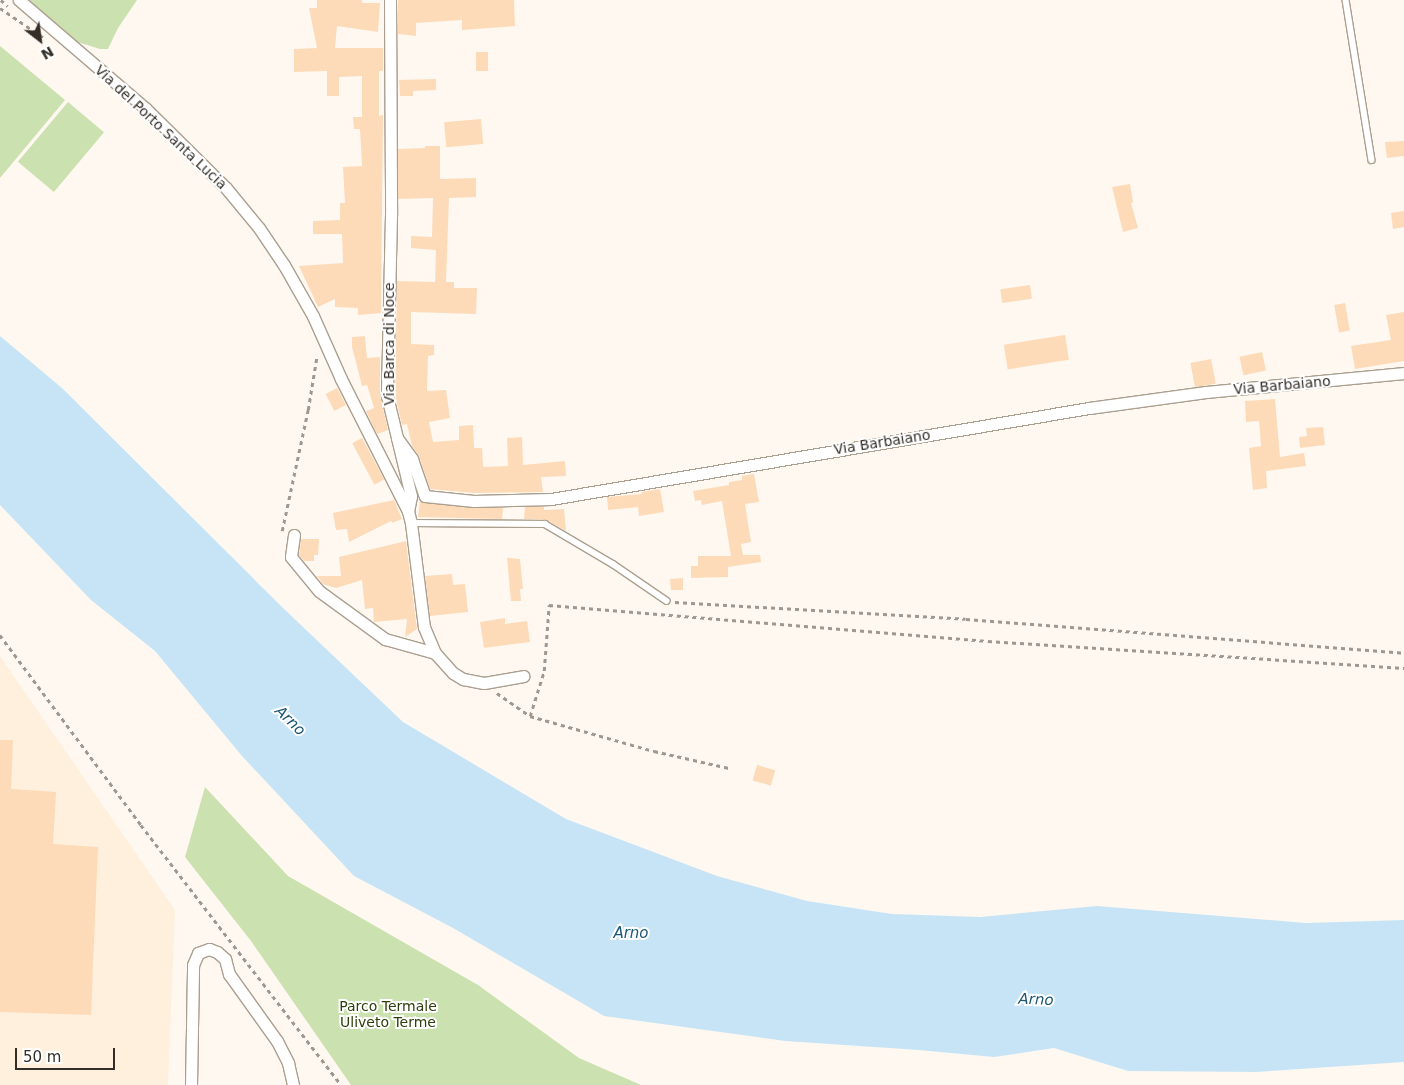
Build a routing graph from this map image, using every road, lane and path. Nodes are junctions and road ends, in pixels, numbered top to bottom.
1 (0, 0) edge
2 (19, 0) edge
3 (390, 0) edge
4 (1346, 0) edge
5 (16, 12) dead end
6 (23, 18) dead end
7 (46, 36) dead end
8 (1372, 160) dead end
9 (317, 353) dead end
10 (1404, 373) edge
11 (397, 438) junction
12 (408, 511) junction
13 (411, 523) junction
14 (281, 535) dead end
15 (294, 535) dead end
16 (666, 601) joint
17 (0, 635) edge
18 (1404, 652) edge
19 (435, 653) junction
20 (1404, 668) edge
21 (522, 676) dead end
22 (484, 683) junction
23 (530, 716) junction
24 (729, 768) dead end
25 (191, 1085) edge
26 (293, 1085) edge
27 (341, 1085) edge

1 - 5 path
2 - 12 street, Via del Porto Santa Lucia
3 - 11 street, Via Barca di Noce
4 - 8 lane
6 - 7 path
9 - 14 path
10 - 11 street, Via Barbaiano
11 - 12 street, Via Barca di Noce
12 - 13 street, Via Barca di Noce
13 - 16 lane
13 - 19 street, Via Barca di Noce
15 - 19 street
16 - 18 path
17 - 27 path
19 - 22 street
20 - 23 path
21 - 22 street
22 - 23 path
23 - 24 path
25 - 26 street

